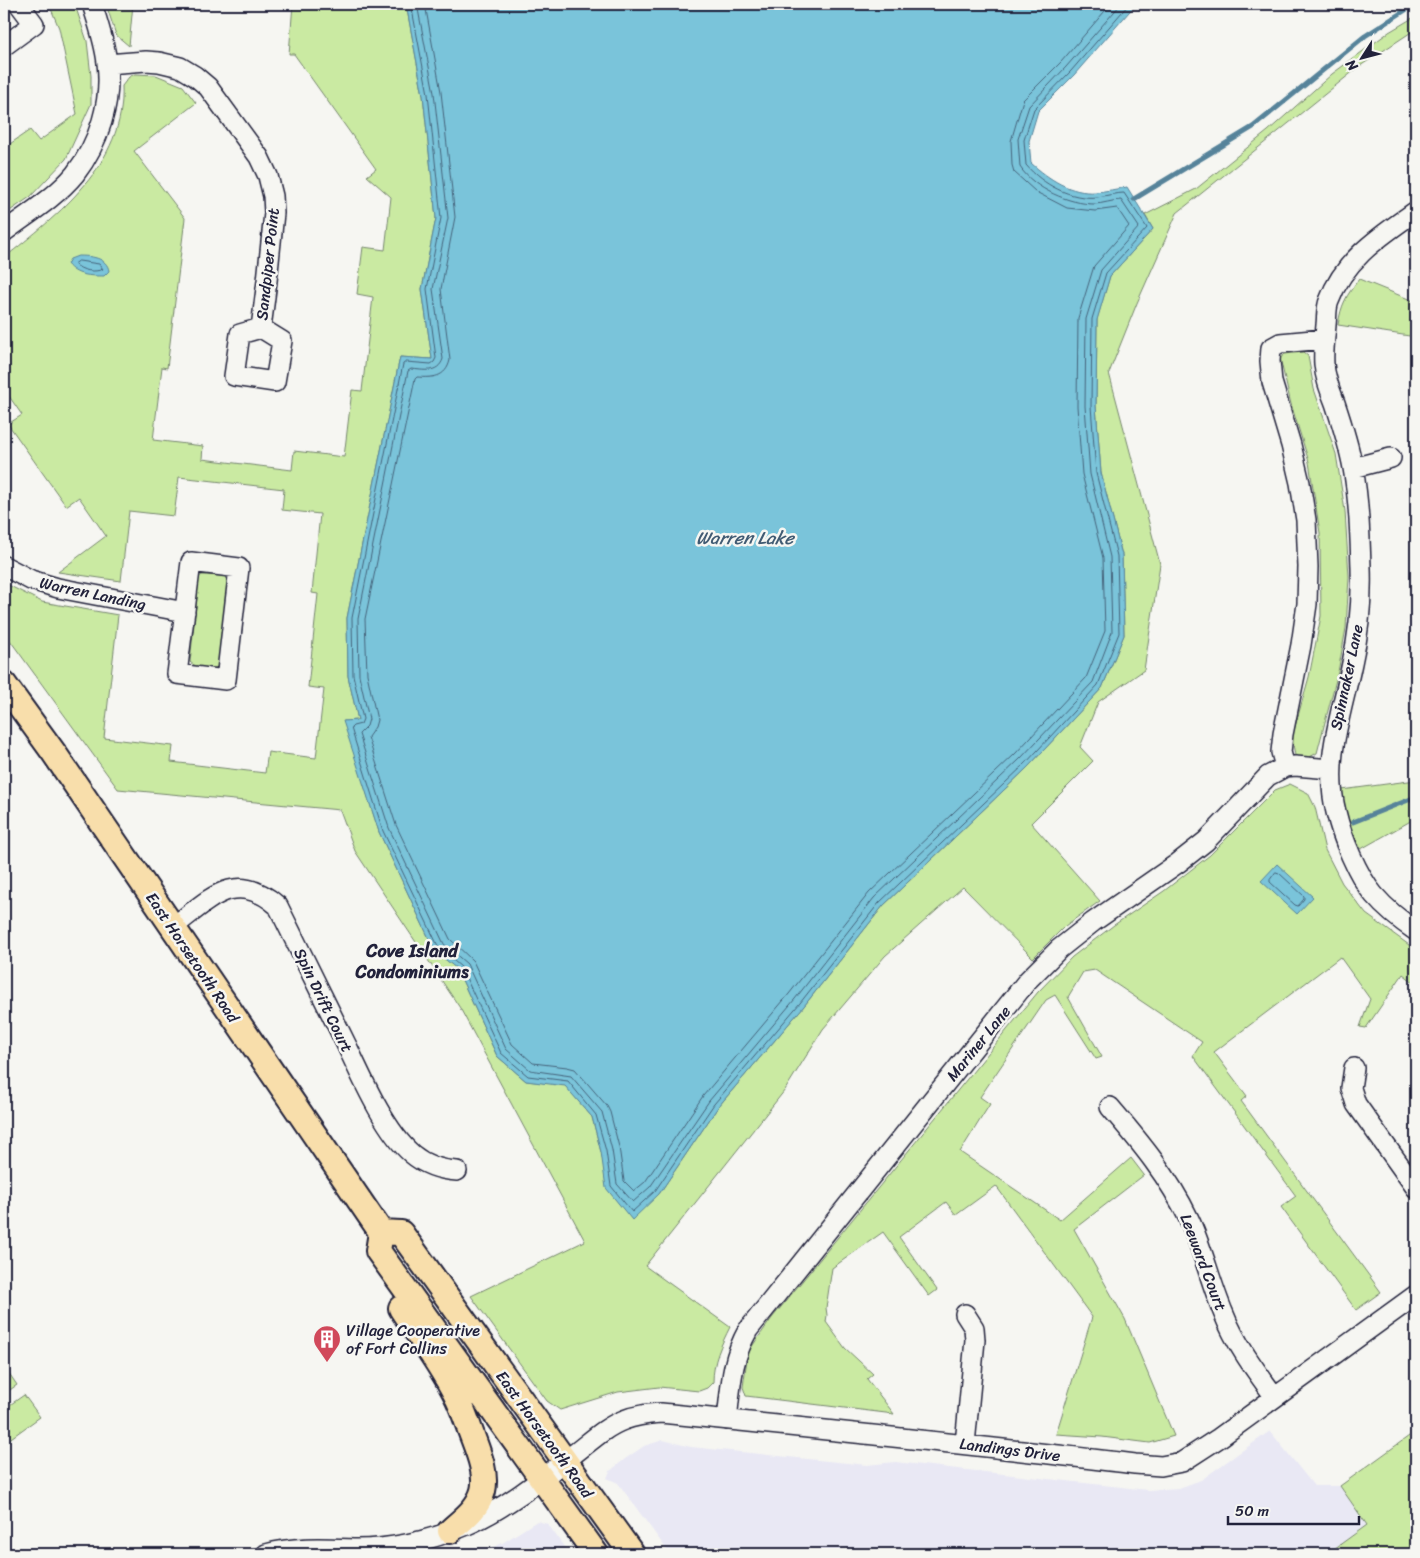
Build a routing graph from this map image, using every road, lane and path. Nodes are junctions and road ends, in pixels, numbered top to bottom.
1 (12, 4) edge
2 (19, 4) edge
3 (92, 4) edge
4 (4, 10) edge
5 (4, 46) edge
6 (107, 64) junction
7 (1416, 210) edge
8 (4, 232) edge
9 (261, 328) dead end
10 (1324, 339) junction
11 (1391, 458) dead end
12 (1353, 468) junction
13 (4, 566) edge
14 (185, 612) junction
15 (4, 684) edge
16 (1285, 767) junction
17 (1331, 769) junction
18 (172, 927) junction
19 (1416, 931) edge
20 (1354, 1068) dead end
21 (1110, 1107) dead end
22 (457, 1171) dead end
23 (1416, 1188) edge
24 (380, 1243) junction
25 (1416, 1295) edge
26 (965, 1314) dead end
27 (1275, 1397) junction
28 (727, 1420) junction
29 (965, 1444) junction
30 (565, 1461) junction
31 (542, 1479) junction
32 (450, 1531) junction
33 (266, 1554) edge
34 (596, 1554) edge
35 (632, 1554) edge

1 - 4 street
2 - 5 street
3 - 6 street
6 - 8 street
6 - 9 street, Sandpiper Point
7 - 10 street, Spinnaker Lane
10 - 12 street, Spinnaker Lane
10 - 16 street
11 - 12 street
12 - 17 street, Spinnaker Lane
13 - 14 street, Warren Landing
14 - 14 street
15 - 18 main road, East Horsetooth Road
16 - 17 street
16 - 28 street, Mariner Lane
17 - 19 street, Spinnaker Lane
18 - 22 street, Spin Drift Court
18 - 24 main road, East Horsetooth Road
20 - 23 street
21 - 27 street, Leeward Court
24 - 30 main road, East Horsetooth Road
24 - 31 main road, East Horsetooth Road
24 - 32 main road
25 - 27 street, Landings Drive
26 - 29 street
27 - 29 street, Landings Drive
28 - 29 street, Landings Drive
28 - 30 street, Landings Drive
30 - 31 street, Landings Drive
30 - 35 main road, East Horsetooth Road
31 - 32 street, Landings Drive
31 - 34 main road, East Horsetooth Road
32 - 33 street, Landings Drive

